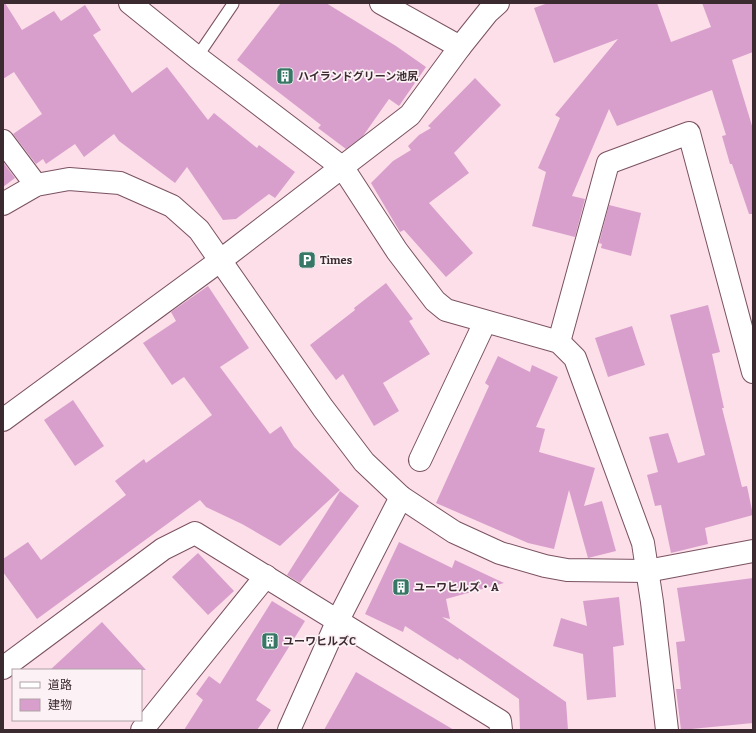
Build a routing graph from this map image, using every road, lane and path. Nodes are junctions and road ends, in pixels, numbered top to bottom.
1 (130, 3) edge
2 (381, 3) edge
3 (498, 3) edge
4 (233, 4) dead end
5 (460, 47) junction
6 (197, 57) junction
7 (3, 141) edge
8 (343, 168) junction
9 (36, 185) junction
10 (3, 204) edge
11 (221, 260) junction
12 (485, 322) junction
13 (559, 342) junction
14 (753, 372) edge
15 (3, 420) edge
16 (420, 460) dead end
17 (401, 497) junction
18 (753, 551) edge
19 (647, 571) junction
20 (266, 576) junction
21 (338, 620) junction
22 (3, 668) edge
23 (142, 730) edge
24 (289, 730) edge
25 (501, 730) edge
26 (667, 730) edge

1 - 6 street
2 - 5 street
3 - 5 street
4 - 6 lane
5 - 8 street
6 - 8 street
7 - 9 street
8 - 11 street
8 - 12 street
9 - 10 street
9 - 11 street
11 - 15 street
11 - 17 street
12 - 13 street
12 - 16 street
13 - 14 street
13 - 19 street
17 - 19 street
17 - 21 street
18 - 19 street
19 - 26 street
20 - 21 street
20 - 22 street
20 - 23 street
21 - 24 street
21 - 25 street

